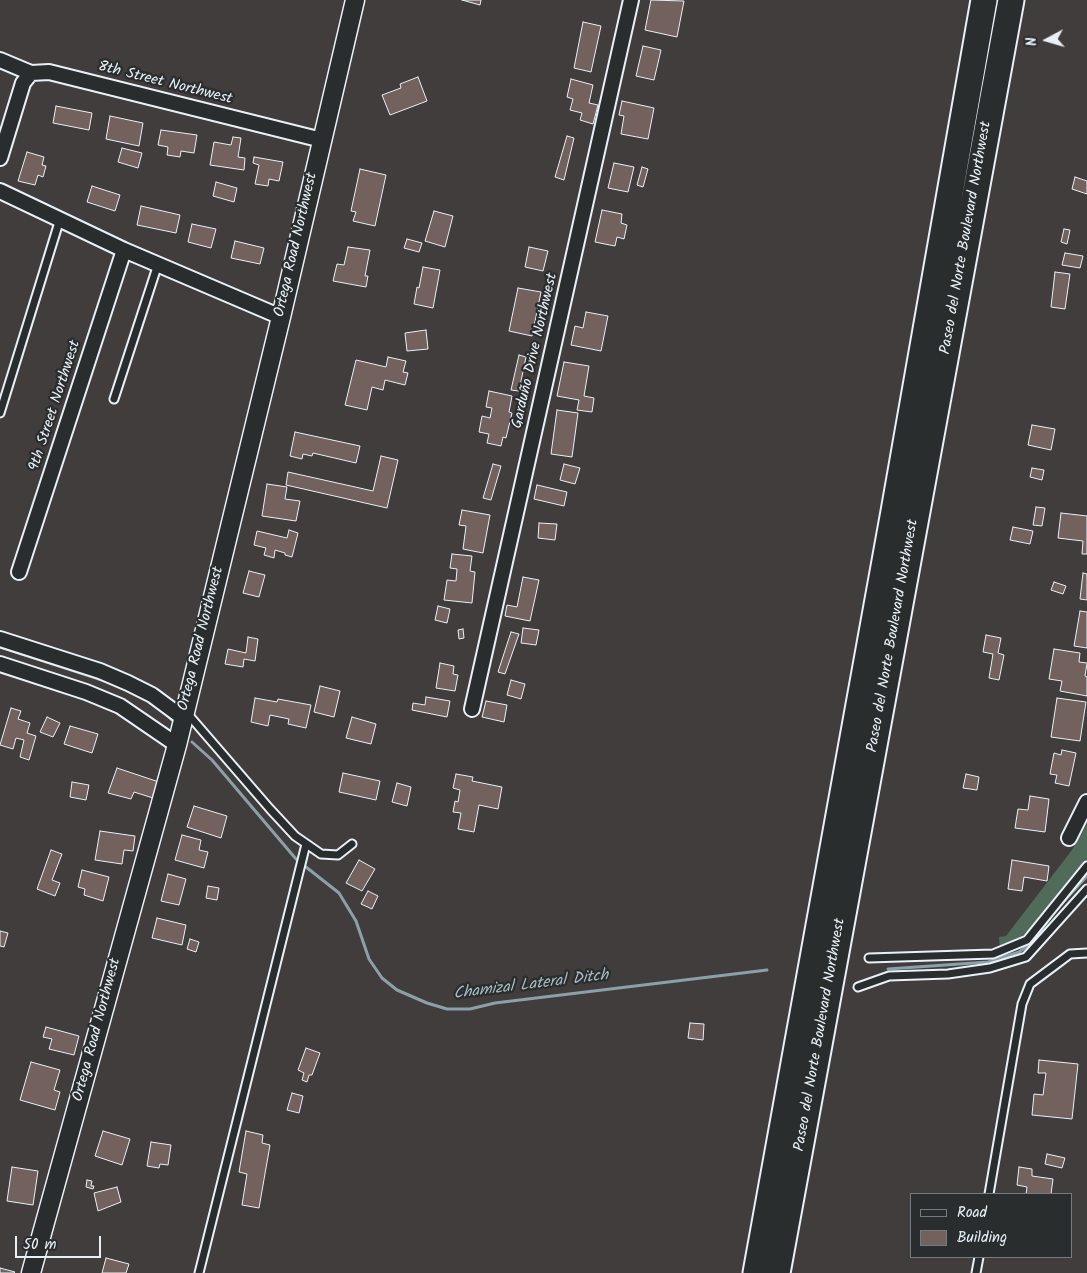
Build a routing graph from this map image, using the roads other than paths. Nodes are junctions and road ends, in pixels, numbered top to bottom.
1 (355, 0) edge
2 (631, 0) edge
3 (984, 0) edge
4 (1011, 0) edge
5 (0, 60) edge
6 (31, 73) junction
7 (322, 140) junction
8 (0, 158) edge
9 (0, 191) edge
10 (60, 219) junction
11 (124, 250) junction
12 (158, 264) junction
13 (280, 317) junction
14 (114, 399) dead end
15 (0, 413) edge
16 (19, 572) dead end
17 (0, 639) edge
18 (0, 664) edge
19 (472, 709) dead end
20 (184, 714) junction
21 (177, 745) junction
22 (1087, 802) edge
23 (1068, 838) dead end
24 (306, 844) junction
25 (352, 844) dead end
26 (1087, 866) edge
27 (1087, 889) edge
28 (1087, 953) edge
29 (869, 958) dead end
30 (858, 987) dead end
31 (989, 1193) edge
32 (979, 1258) edge
33 (31, 1273) edge
34 (200, 1273) edge
35 (756, 1273) edge
36 (777, 1273) edge
37 (976, 1273) edge

1 - 7 street, Ortega Road Northwest
2 - 19 street, Garduño Drive Northwest
3 - 35 highway, Paseo del Norte Boulevard Northwest
4 - 36 highway, Paseo del Norte Boulevard Northwest
5 - 6 street, 8th Street Northwest
6 - 7 street, 8th Street Northwest
6 - 8 street
7 - 13 street, Ortega Road Northwest
9 - 10 street
10 - 11 street
10 - 15 lane
11 - 12 street
11 - 16 street, 9th Street Northwest
12 - 13 street
12 - 14 lane
13 - 20 street, Ortega Road Northwest
17 - 20 street
18 - 21 street
20 - 21 street, Ortega Road Northwest
20 - 24 lane
21 - 33 street, Ortega Road Northwest
22 - 23 street
24 - 25 lane
24 - 34 lane
26 - 29 lane
27 - 30 lane
28 - 31 lane
32 - 37 lane

